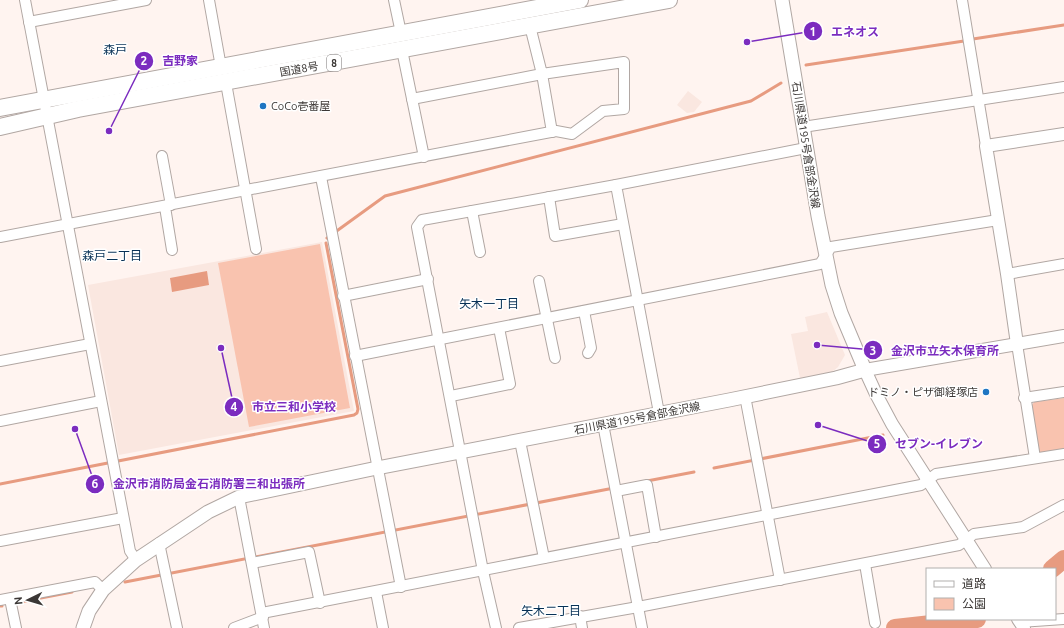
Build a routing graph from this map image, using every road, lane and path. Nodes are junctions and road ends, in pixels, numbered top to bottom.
1 (25, 0) edge
2 (146, 0) edge
3 (209, 0) edge
4 (394, 0) edge
5 (580, 0) edge
6 (669, 0) edge
7 (782, 0) edge
8 (962, 0) edge
9 (526, 5) edge
10 (29, 22) junction
11 (530, 26) junction
12 (401, 33) junction
13 (402, 50) junction
14 (221, 67) junction
15 (542, 74) junction
16 (226, 83) junction
17 (1064, 87) edge
18 (44, 99) junction
19 (412, 99) junction
20 (978, 100) junction
21 (0, 108) edge
22 (47, 116) junction
23 (0, 126) edge
24 (803, 127) junction
25 (552, 132) junction
26 (1064, 134) edge
27 (986, 146) junction
28 (806, 148) junction
29 (162, 156) dead end
30 (424, 157) junction
31 (321, 177) junction
32 (616, 184) junction
33 (246, 191) junction
34 (548, 197) junction
35 (168, 206) junction
36 (472, 211) junction
37 (998, 220) junction
38 (623, 224) junction
39 (67, 225) junction
40 (0, 237) edge
41 (256, 249) dead end
42 (172, 250) dead end
43 (480, 252) dead end
44 (825, 256) junction
45 (1064, 264) edge
46 (1007, 274) junction
47 (428, 279) junction
48 (540, 280) dead end
49 (343, 296) junction
50 (637, 300) junction
51 (584, 311) junction
52 (547, 318) junction
53 (499, 328) junction
54 (1064, 336) edge
55 (439, 340) junction
56 (90, 344) junction
57 (1017, 344) junction
58 (588, 353) dead end
59 (354, 356) junction
60 (555, 358) dead end
61 (0, 361) edge
62 (865, 370) junction
63 (1064, 392) edge
64 (450, 396) junction
65 (745, 396) junction
66 (1024, 398) junction
67 (101, 401) junction
68 (659, 413) junction
69 (0, 421) edge
70 (603, 424) junction
71 (520, 441) junction
72 (462, 452) junction
73 (1064, 454) edge
74 (1035, 458) junction
75 (377, 468) junction
76 (928, 480) junction
77 (616, 489) junction
78 (239, 497) junction
79 (1064, 505) edge
80 (768, 516) junction
81 (123, 518) junction
82 (656, 537) junction
83 (966, 540) junction
84 (0, 541) edge
85 (626, 543) junction
86 (159, 544) junction
87 (544, 558) junction
88 (136, 560) junction
89 (251, 560) junction
90 (865, 564) junction
91 (984, 568) edge
92 (483, 571) junction
93 (780, 580) junction
94 (401, 587) junction
95 (103, 590) junction
96 (376, 592) junction
97 (5, 599) edge
98 (320, 603) junction
99 (638, 607) junction
100 (263, 615) junction
101 (580, 616) junction
102 (1053, 620) edge
103 (875, 623) dead end
104 (1021, 623) edge
105 (16, 628) edge
106 (83, 628) edge
107 (177, 628) edge
108 (234, 628) edge
109 (264, 628) edge
110 (383, 628) edge
111 (496, 628) edge
112 (519, 628) edge
113 (582, 628) edge
114 (642, 628) edge

1 - 10 street
2 - 10 street
3 - 14 street
4 - 12 street
5 - 9 highway, 国道8号 / 8
6 - 11 highway, 国道8号 / 8
7 - 24 main road, 石川県道195号倉部金沢線
8 - 20 street
9 - 12 highway, 国道8号 / 8
10 - 18 street
11 - 13 highway, 国道8号 / 8
11 - 15 street
12 - 14 highway, 国道8号 / 8
13 - 16 highway, 国道8号 / 8
13 - 19 street
14 - 18 highway, 国道8号 / 8
15 - 19 street
15 - 25 street
15 - 25 street
16 - 22 highway, 国道8号 / 8
16 - 33 street
17 - 20 street
18 - 21 highway, 国道8号 / 8
18 - 22 street
19 - 30 street
20 - 24 street
20 - 27 street
22 - 23 highway, 国道8号 / 8
22 - 39 street
24 - 28 main road, 石川県道195号倉部金沢線
25 - 30 street
26 - 27 street
27 - 37 street
28 - 32 street
28 - 44 main road, 石川県道195号倉部金沢線
29 - 35 street
30 - 31 street
31 - 33 street
31 - 49 street
32 - 34 street
32 - 38 street
33 - 35 street
33 - 41 street
34 - 36 street
34 - 38 street
35 - 39 street
35 - 42 street
36 - 43 street
36 - 47 street
37 - 44 street
37 - 46 street
38 - 50 street
39 - 40 street
39 - 56 street
44 - 50 street
44 - 62 main road, 石川県道195号倉部金沢線
45 - 46 street
46 - 57 street
47 - 49 street
47 - 55 street
48 - 52 street
49 - 59 street
50 - 51 street
50 - 68 street
51 - 52 street
51 - 58 street
52 - 53 street
52 - 60 street
53 - 55 street
53 - 64 street
54 - 57 street
55 - 59 street
55 - 64 street
56 - 61 street
56 - 67 street
57 - 62 street
57 - 66 street
59 - 75 street
62 - 65 main road, 石川県道195号倉部金沢線
62 - 76 street
63 - 66 street
64 - 72 street
65 - 68 main road, 石川県道195号倉部金沢線
65 - 80 street
66 - 74 street
67 - 69 street
67 - 81 street
68 - 70 main road, 石川県道195号倉部金沢線
70 - 71 main road, 石川県道195号倉部金沢線
70 - 77 street
71 - 72 main road, 石川県道195号倉部金沢線
71 - 87 street
72 - 75 main road, 石川県道195号倉部金沢線
72 - 92 street
73 - 74 street
74 - 76 street
75 - 78 main road, 石川県道195号倉部金沢線
75 - 94 street
76 - 80 street
76 - 83 street
77 - 82 street
77 - 85 street
78 - 86 main road, 石川県道195号倉部金沢線
78 - 89 street
79 - 83 street
80 - 82 street
80 - 93 street
81 - 84 street
81 - 88 street
82 - 85 street
83 - 90 street
83 - 91 street
85 - 87 street
85 - 99 street
86 - 88 main road, 石川県道195号倉部金沢線
86 - 107 street
87 - 92 street
88 - 95 main road, 石川県道195号倉部金沢線
89 - 98 street
89 - 100 street
90 - 93 street
90 - 103 street
92 - 94 street
92 - 111 street
93 - 99 street
94 - 96 street
95 - 97 street
95 - 106 main road, 石川県道195号倉部金沢線
96 - 98 street
96 - 110 street
97 - 105 street
98 - 100 street
99 - 101 street
99 - 114 street
100 - 108 street
100 - 109 street
101 - 112 street
101 - 113 street
102 - 104 street

